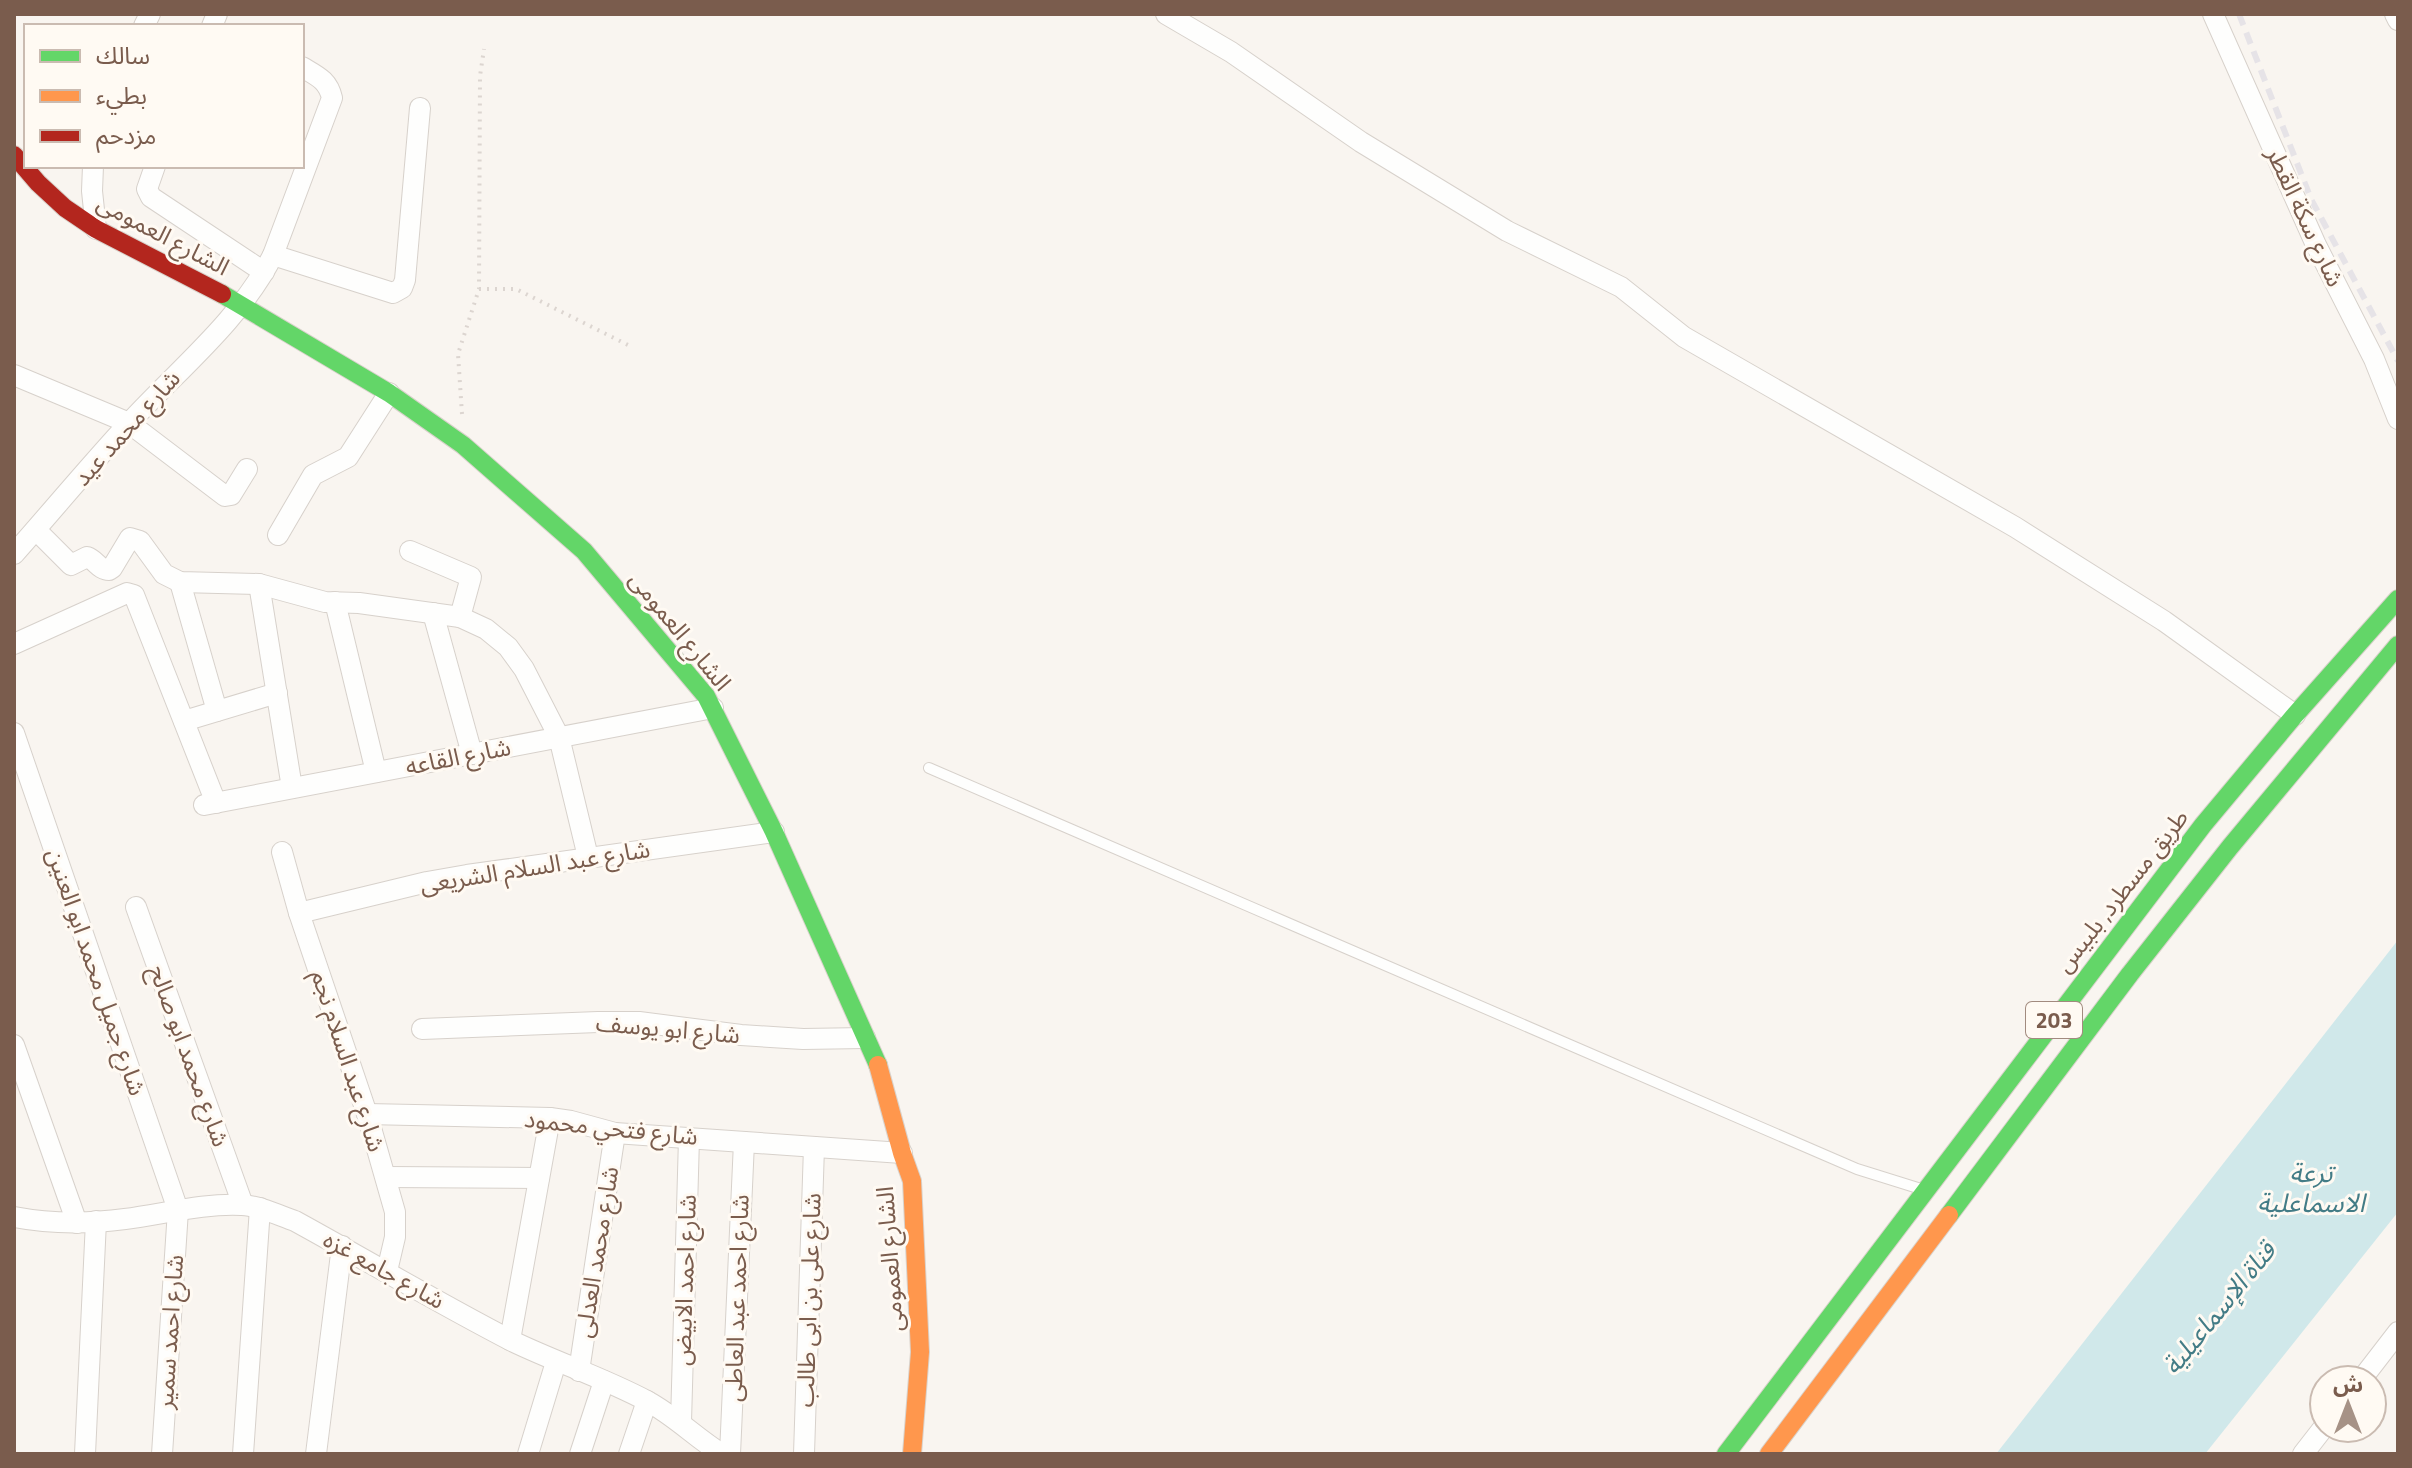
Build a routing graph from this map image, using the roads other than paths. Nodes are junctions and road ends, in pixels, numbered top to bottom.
1 (1166, 14) edge
2 (2213, 14) edge
3 (2395, 14) edge
4 (2398, 20) edge
5 (304, 68) edge
6 (420, 108) dead end
7 (25, 168) edge
8 (93, 168) edge
9 (154, 168) edge
10 (96, 229) junction
11 (269, 264) junction
12 (242, 304) junction
13 (14, 375) edge
14 (389, 393) junction
15 (2398, 419) edge
16 (129, 423) junction
17 (247, 469) dead end
18 (36, 530) junction
19 (278, 535) dead end
20 (410, 551) dead end
21 (14, 554) edge
22 (180, 582) junction
23 (259, 584) junction
24 (2398, 599) edge
25 (335, 602) junction
26 (433, 613) junction
27 (460, 617) junction
28 (14, 644) edge
29 (2398, 645) edge
30 (277, 693) junction
31 (713, 708) junction
32 (217, 711) junction
33 (2295, 715) junction
34 (184, 721) junction
35 (14, 733) edge
36 (559, 737) junction
37 (472, 754) junction
38 (929, 768) dead end
39 (376, 772) junction
40 (292, 788) junction
41 (2203, 825) junction
42 (774, 832) junction
43 (2230, 847) junction
44 (282, 852) dead end
45 (588, 857) junction
46 (136, 907) dead end
47 (299, 913) junction
48 (422, 1029) dead end
49 (865, 1038) junction
50 (14, 1045) edge
51 (367, 1114) junction
52 (550, 1118) junction
53 (615, 1133) junction
54 (689, 1138) junction
55 (744, 1142) junction
56 (814, 1147) junction
57 (902, 1153) junction
58 (386, 1177) junction
59 (539, 1178) junction
60 (1925, 1191) junction
61 (252, 1207) junction
62 (178, 1210) junction
63 (14, 1217) edge
64 (87, 1222) junction
65 (342, 1246) junction
66 (387, 1271) junction
67 (2398, 1332) edge
68 (510, 1340) junction
69 (556, 1362) junction
70 (2373, 1364) edge
71 (579, 1371) junction
72 (604, 1381) junction
73 (647, 1401) junction
74 (681, 1422) junction
75 (85, 1454) edge
76 (162, 1454) edge
77 (243, 1454) edge
78 (316, 1454) edge
79 (528, 1454) edge
80 (580, 1454) edge
81 (629, 1454) edge
82 (722, 1454) edge
83 (730, 1454) edge
84 (804, 1454) edge
85 (912, 1454) edge
86 (1726, 1454) edge
87 (1769, 1454) edge

1 - 33 street
2 - 15 street, شارع سكة القطر
3 - 4 street
5 - 11 street, شارع محمد عيد
6 - 11 street
7 - 10 main road, الشارع العمومى
8 - 10 street
9 - 11 street
10 - 12 main road, الشارع العمومى
11 - 12 street, شارع محمد عيد
12 - 14 main road, الشارع العمومى
12 - 16 street, شارع محمد عيد
13 - 16 street
14 - 19 street
14 - 31 main road, الشارع العمومى
16 - 17 street
16 - 18 street, شارع محمد عيد
18 - 21 street, شارع محمد عيد
18 - 22 street
20 - 27 street
22 - 23 street
22 - 32 street
23 - 25 street
23 - 30 street
24 - 33 main road, طريق مسطرد, بلبيس / 203
25 - 26 street
25 - 39 street
26 - 27 street
26 - 37 street
27 - 36 street
28 - 34 street
29 - 43 main road, 203
30 - 32 street
30 - 40 street
31 - 36 street, شارع القاعه
31 - 42 main road, الشارع العمومى
32 - 34 street
33 - 41 main road, طريق مسطرد, بلبيس / 203
34 - 40 street, شارع القاعه
35 - 62 street, شارع جميل محمد ابو العنين
36 - 37 street, شارع القاعه
36 - 45 street
37 - 39 street, شارع القاعه
38 - 60 lane
39 - 40 street, شارع القاعه
41 - 43 main road
41 - 60 main road, طريق مسطرد, بلبيس / 203
42 - 45 street, شارع عبد السلام الشريعى
42 - 49 main road, الشارع العمومى
43 - 87 main road, 203
44 - 47 street, شارع عبد السلام نجم
45 - 47 street, شارع عبد السلام الشريعى
46 - 61 street, شارع محمد ابو صالح
47 - 51 street, شارع عبد السلام نجم
48 - 49 street, شارع ابو يوسف
49 - 57 main road, الشارع العمومى
50 - 64 street
51 - 52 street, شارع فتحي محمود
51 - 58 street, شارع عبد السلام نجم
52 - 53 street, شارع فتحي محمود
52 - 59 street
53 - 54 street, شارع فتحي محمود
53 - 71 street, شارع محمد العدلى
54 - 55 street, شارع فتحي محمود
54 - 74 street, شارع احمد الابيض
55 - 56 street, شارع فتحي محمود
55 - 83 street, شارع احمد عبد العاطى
56 - 57 street, شارع فتحي محمود
56 - 84 street, شارع على بن ابى طالب
57 - 85 main road, الشارع العمومى
58 - 59 street
58 - 66 street, شارع عبد السلام نجم
59 - 68 street
60 - 86 main road, طريق مسطرد, بلبيس / 203
61 - 62 street, شارع جامع غزه
61 - 65 street, شارع جامع غزه
61 - 77 street, شارع محمد ابو صالح
62 - 64 street, شارع جامع غزه
62 - 76 street, شارع احمد سمير
63 - 64 street, شارع جامع غزه
64 - 75 street
65 - 66 street, شارع جامع غزه
65 - 78 street
66 - 68 street, شارع جامع غزه
67 - 70 street
68 - 69 street, شارع جامع غزه
69 - 71 street, شارع جامع غزه
69 - 79 street
71 - 72 street, شارع جامع غزه
72 - 73 street, شارع جامع غزه
72 - 80 street
73 - 74 street, شارع جامع غزه
73 - 81 street
74 - 82 street, شارع جامع غزه

